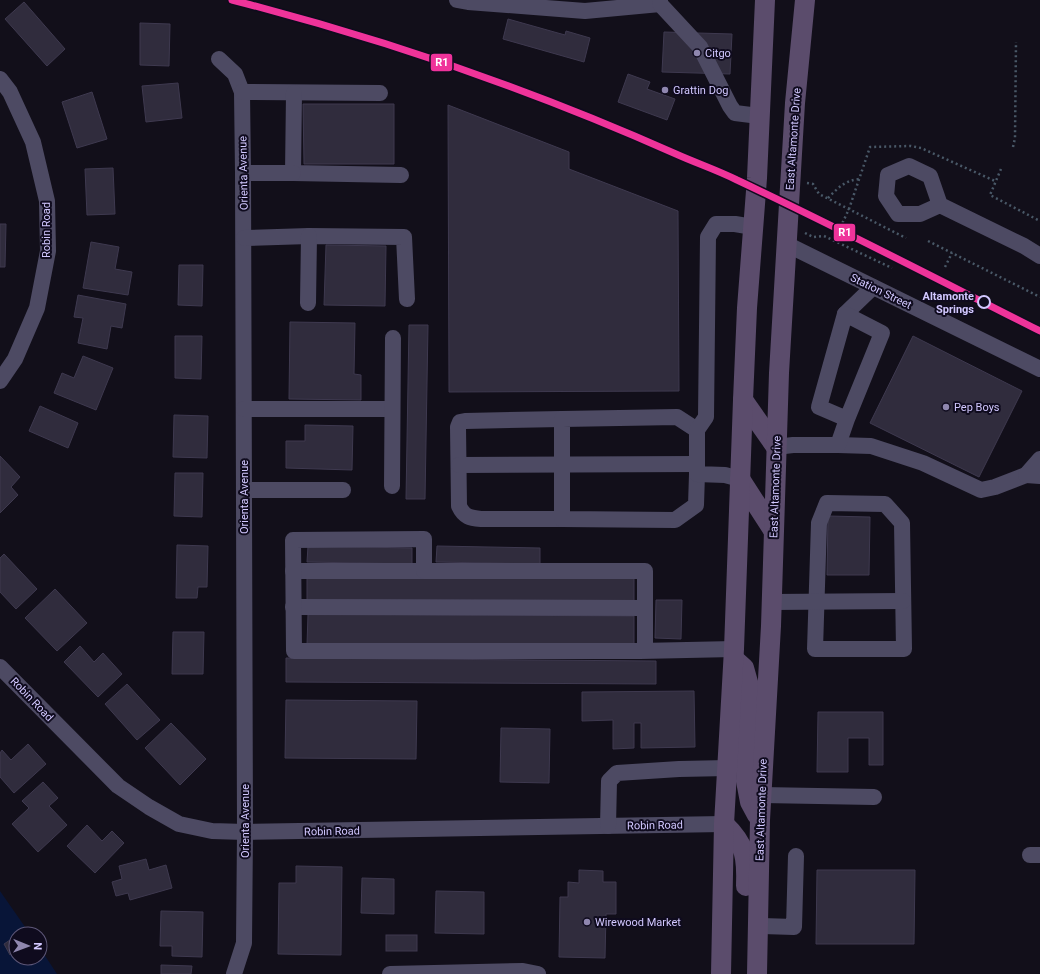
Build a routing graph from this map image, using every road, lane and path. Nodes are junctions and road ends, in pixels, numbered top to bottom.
1 (457, 0) edge
2 (765, 0) edge
3 (805, 0) edge
4 (660, 2) edge
5 (1016, 42) dead end
6 (219, 59) dead end
7 (0, 79) edge
8 (242, 92) junction
9 (294, 93) junction
10 (380, 93) dead end
11 (759, 116) junction
12 (1013, 147) dead end
13 (1001, 169) dead end
14 (244, 173) junction
15 (294, 173) junction
16 (401, 175) dead end
17 (860, 179) dead end
18 (806, 183) dead end
19 (828, 198) junction
20 (940, 205) dead end
21 (1040, 221) edge
22 (754, 227) junction
23 (804, 233) dead end
24 (309, 236) junction
25 (244, 238) junction
26 (906, 238) dead end
27 (928, 241) dead end
28 (786, 244) junction
29 (952, 253) junction
30 (1040, 256) edge
31 (945, 267) dead end
32 (892, 268) dead end
33 (873, 287) junction
34 (1040, 297) edge
35 (407, 299) dead end
36 (308, 304) dead end
37 (845, 314) junction
38 (393, 338) dead end
39 (1040, 369) edge
40 (0, 381) edge
41 (743, 400) junction
42 (244, 409) junction
43 (392, 409) junction
44 (847, 419) junction
45 (562, 420) junction
46 (697, 430) junction
47 (838, 445) junction
48 (776, 447) junction
49 (1040, 459) edge
50 (459, 465) junction
51 (562, 466) junction
52 (697, 469) junction
53 (1033, 475) edge
54 (740, 479) junction
55 (392, 486) dead end
56 (244, 490) junction
57 (343, 490) dead end
58 (562, 519) junction
59 (773, 530) junction
60 (293, 571) junction
61 (424, 571) junction
62 (817, 601) junction
63 (903, 601) junction
64 (772, 602) junction
65 (293, 607) junction
66 (645, 608) junction
67 (645, 651) junction
68 (734, 654) junction
69 (0, 667) edge
70 (728, 768) junction
71 (761, 795) junction
72 (874, 797) dead end
73 (760, 820) junction
74 (724, 824) junction
75 (608, 826) junction
76 (245, 832) junction
77 (796, 856) dead end
78 (759, 926) junction
79 (758, 953) junction
80 (234, 974) edge
81 (390, 974) edge
82 (538, 974) edge
83 (721, 974) edge
84 (757, 974) edge

1 - 4 street
2 - 11 main road
3 - 28 main road, East Altamonte Drive
4 - 11 street
5 - 12 path
6 - 8 street, Orienta Avenue
7 - 40 street, Robin Road
8 - 9 street
8 - 14 street, Orienta Avenue
9 - 10 street
9 - 15 street
11 - 22 main road
13 - 21 path
14 - 15 street
14 - 25 street, Orienta Avenue
15 - 16 street
17 - 19 path
18 - 19 path
19 - 26 path
20 - 30 street
22 - 41 main road
22 - 46 street
23 - 32 path
24 - 25 street
24 - 35 street
24 - 36 street
25 - 42 street, Orienta Avenue
27 - 29 path
28 - 33 street, Station Street
28 - 48 main road, East Altamonte Drive
29 - 31 path
29 - 34 path
33 - 37 street
33 - 39 street, Station Street
37 - 44 street
37 - 44 street
38 - 43 street
41 - 48 main road
41 - 54 main road
42 - 43 street
42 - 56 street, Orienta Avenue
43 - 55 street
44 - 47 street
45 - 46 street
45 - 50 street
45 - 51 street
46 - 52 street
47 - 48 street
47 - 53 street
48 - 59 main road, East Altamonte Drive
49 - 53 street
50 - 51 street
50 - 58 street
51 - 52 street
51 - 58 street
52 - 54 street
52 - 58 street
54 - 59 main road
54 - 68 main road
56 - 57 street
56 - 76 street, Orienta Avenue
59 - 64 main road, East Altamonte Drive
60 - 61 street
60 - 61 street
60 - 65 street
61 - 66 street
62 - 63 street
62 - 63 street
62 - 63 street
62 - 64 street
64 - 71 main road, East Altamonte Drive
65 - 66 street
65 - 67 street
66 - 67 street
67 - 68 street
68 - 70 main road
68 - 73 main road
69 - 76 street, Robin Road
70 - 74 main road
70 - 75 street
71 - 72 street
71 - 73 main road, East Altamonte Drive
73 - 78 main road, East Altamonte Drive
74 - 75 street, Robin Road
74 - 79 main road
74 - 83 main road
75 - 76 street, Robin Road
76 - 80 street, Orienta Avenue
77 - 78 street
78 - 79 main road, East Altamonte Drive
79 - 84 main road, East Altamonte Drive
81 - 82 street

